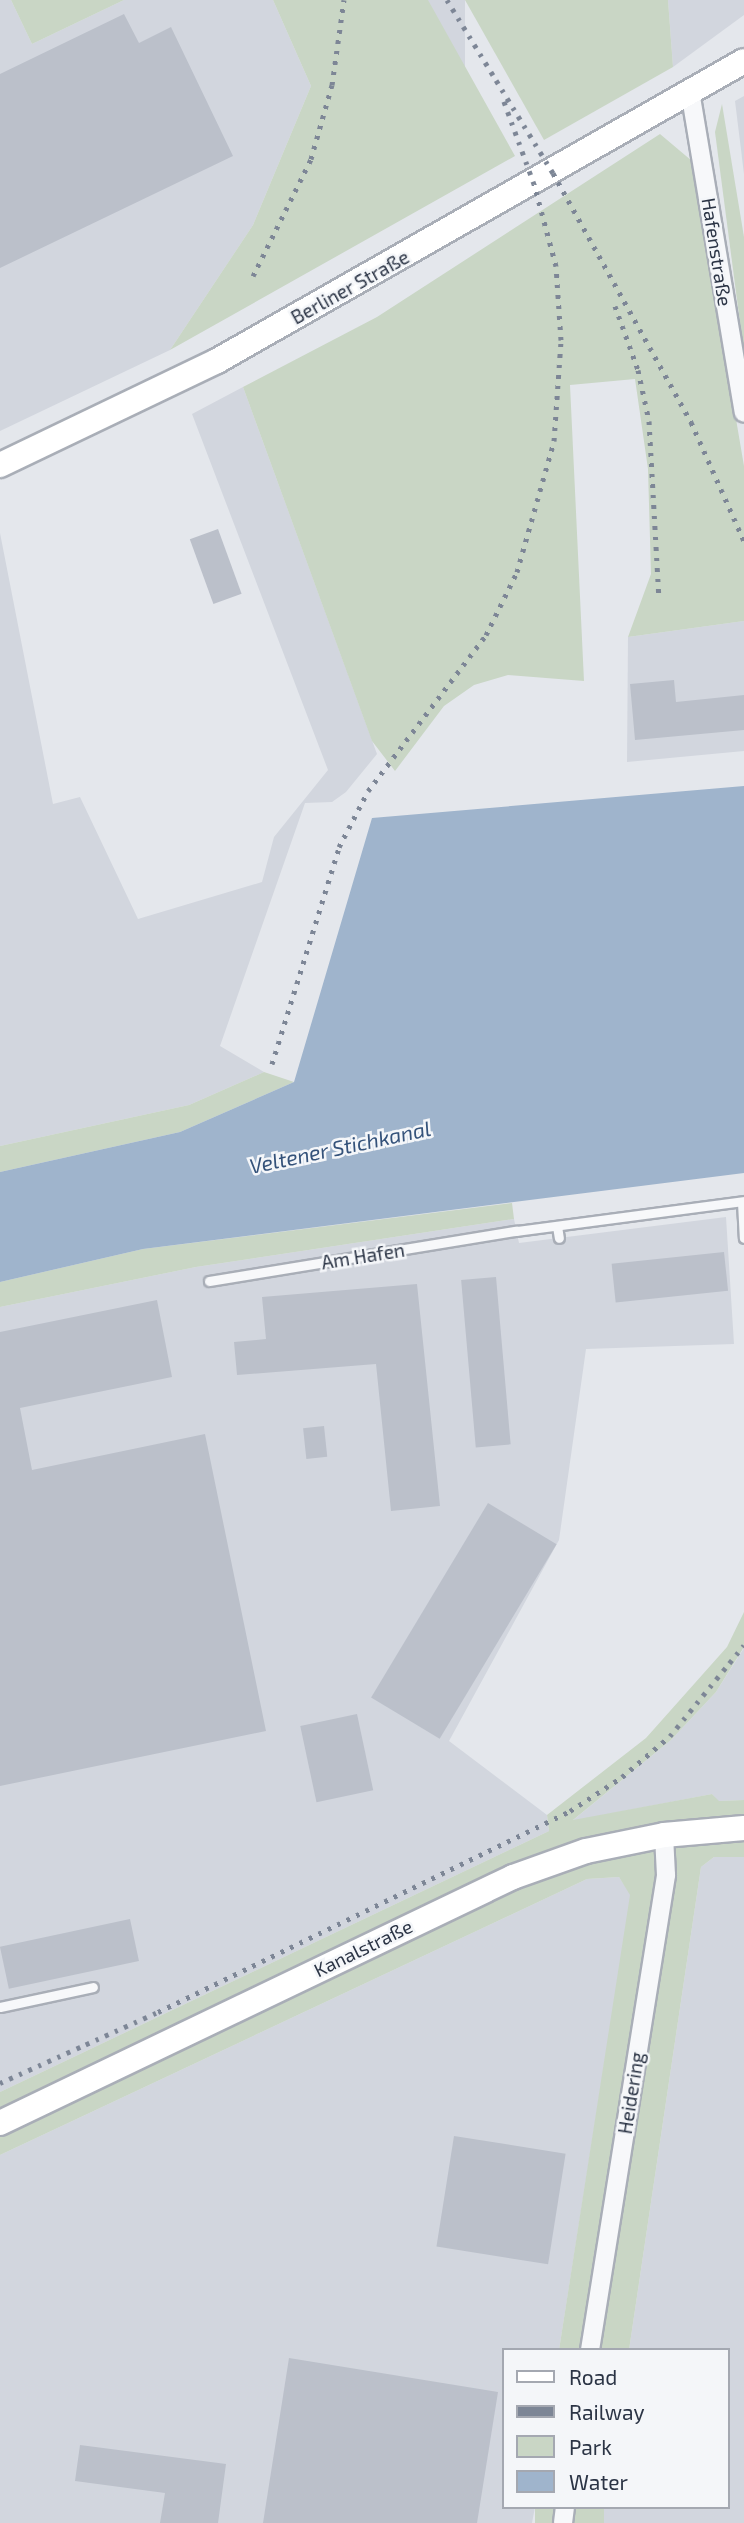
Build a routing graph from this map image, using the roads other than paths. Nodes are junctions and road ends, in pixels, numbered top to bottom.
1 (744, 61) edge
2 (690, 91) junction
3 (744, 413) edge
4 (0, 466) edge
5 (743, 1202) edge
6 (557, 1226) junction
7 (558, 1238) dead end
8 (744, 1238) edge
9 (209, 1281) dead end
10 (744, 1828) edge
11 (664, 1835) junction
12 (93, 1987) dead end
13 (0, 2007) edge
14 (0, 2123) edge
15 (590, 2348) edge

1 - 2 main road, Berliner Straße
2 - 3 street, Hafenstraße
2 - 4 main road, Berliner Straße
5 - 6 lane, Am Hafen
5 - 8 lane
6 - 7 lane
6 - 9 lane, Am Hafen
10 - 11 main road, Kanalstraße
11 - 14 main road, Kanalstraße
11 - 15 street, Heidering
12 - 13 lane

